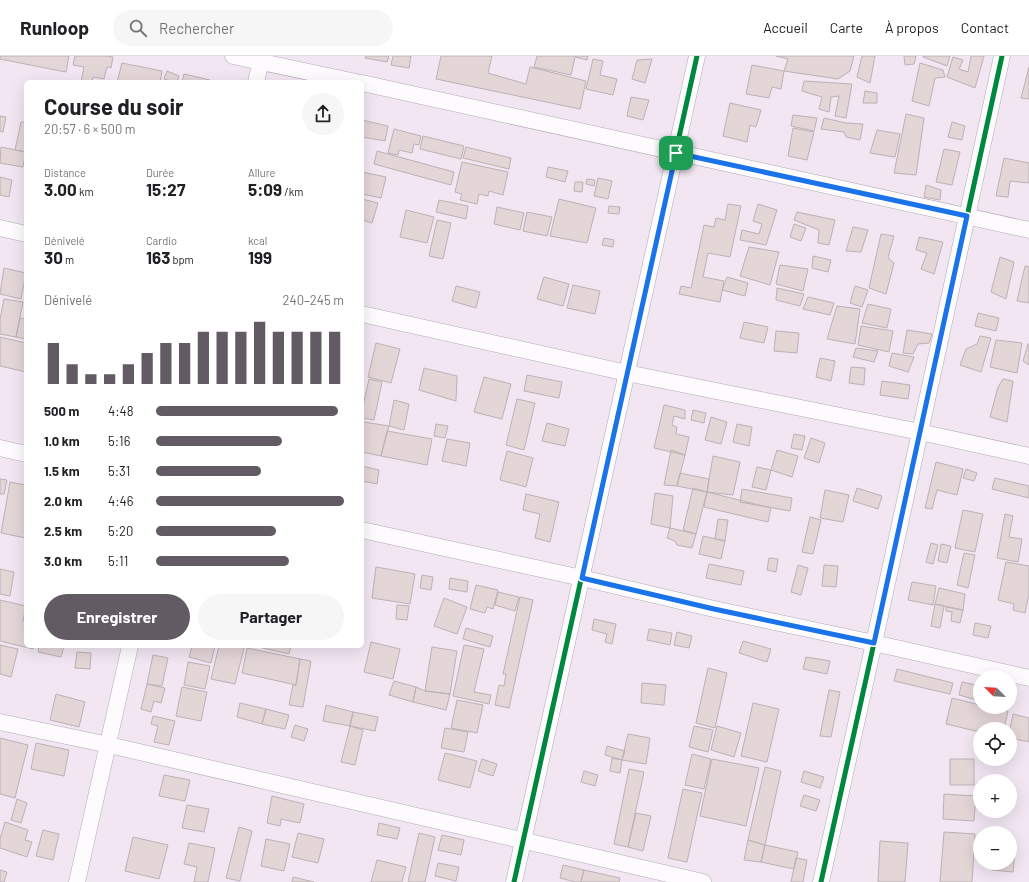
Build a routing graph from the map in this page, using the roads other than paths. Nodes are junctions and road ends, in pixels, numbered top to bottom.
1 (233, 56) edge
2 (697, 56) edge
3 (1002, 56) edge
4 (261, 58) edge
5 (256, 80) edge
6 (348, 80) edge
7 (364, 83) edge
8 (676, 153) junction
9 (967, 216) junction
10 (0, 228) edge
11 (1029, 230) edge
12 (24, 234) edge
13 (364, 314) edge
14 (627, 373) junction
15 (920, 432) junction
16 (0, 448) edge
17 (24, 454) edge
18 (1029, 456) edge
19 (364, 530) edge
20 (582, 578) junction
21 (874, 643) junction
22 (130, 648) edge
23 (1029, 678) edge
24 (0, 722) edge
25 (109, 745) junction
26 (523, 841) junction
27 (77, 882) edge
28 (514, 882) edge
29 (703, 882) edge
30 (821, 882) edge

1 - 4 street
2 - 8 street
3 - 9 street
4 - 5 street
4 - 6 street
7 - 8 street
8 - 9 street
8 - 14 street
9 - 11 street
9 - 15 street
10 - 12 street
13 - 14 street
14 - 15 street
14 - 20 street
15 - 18 street
15 - 21 street
16 - 17 street
19 - 20 street
20 - 21 street
20 - 26 street
21 - 23 street
21 - 30 street
22 - 25 street
24 - 25 street
25 - 26 street
25 - 27 street
26 - 28 street
26 - 29 street

